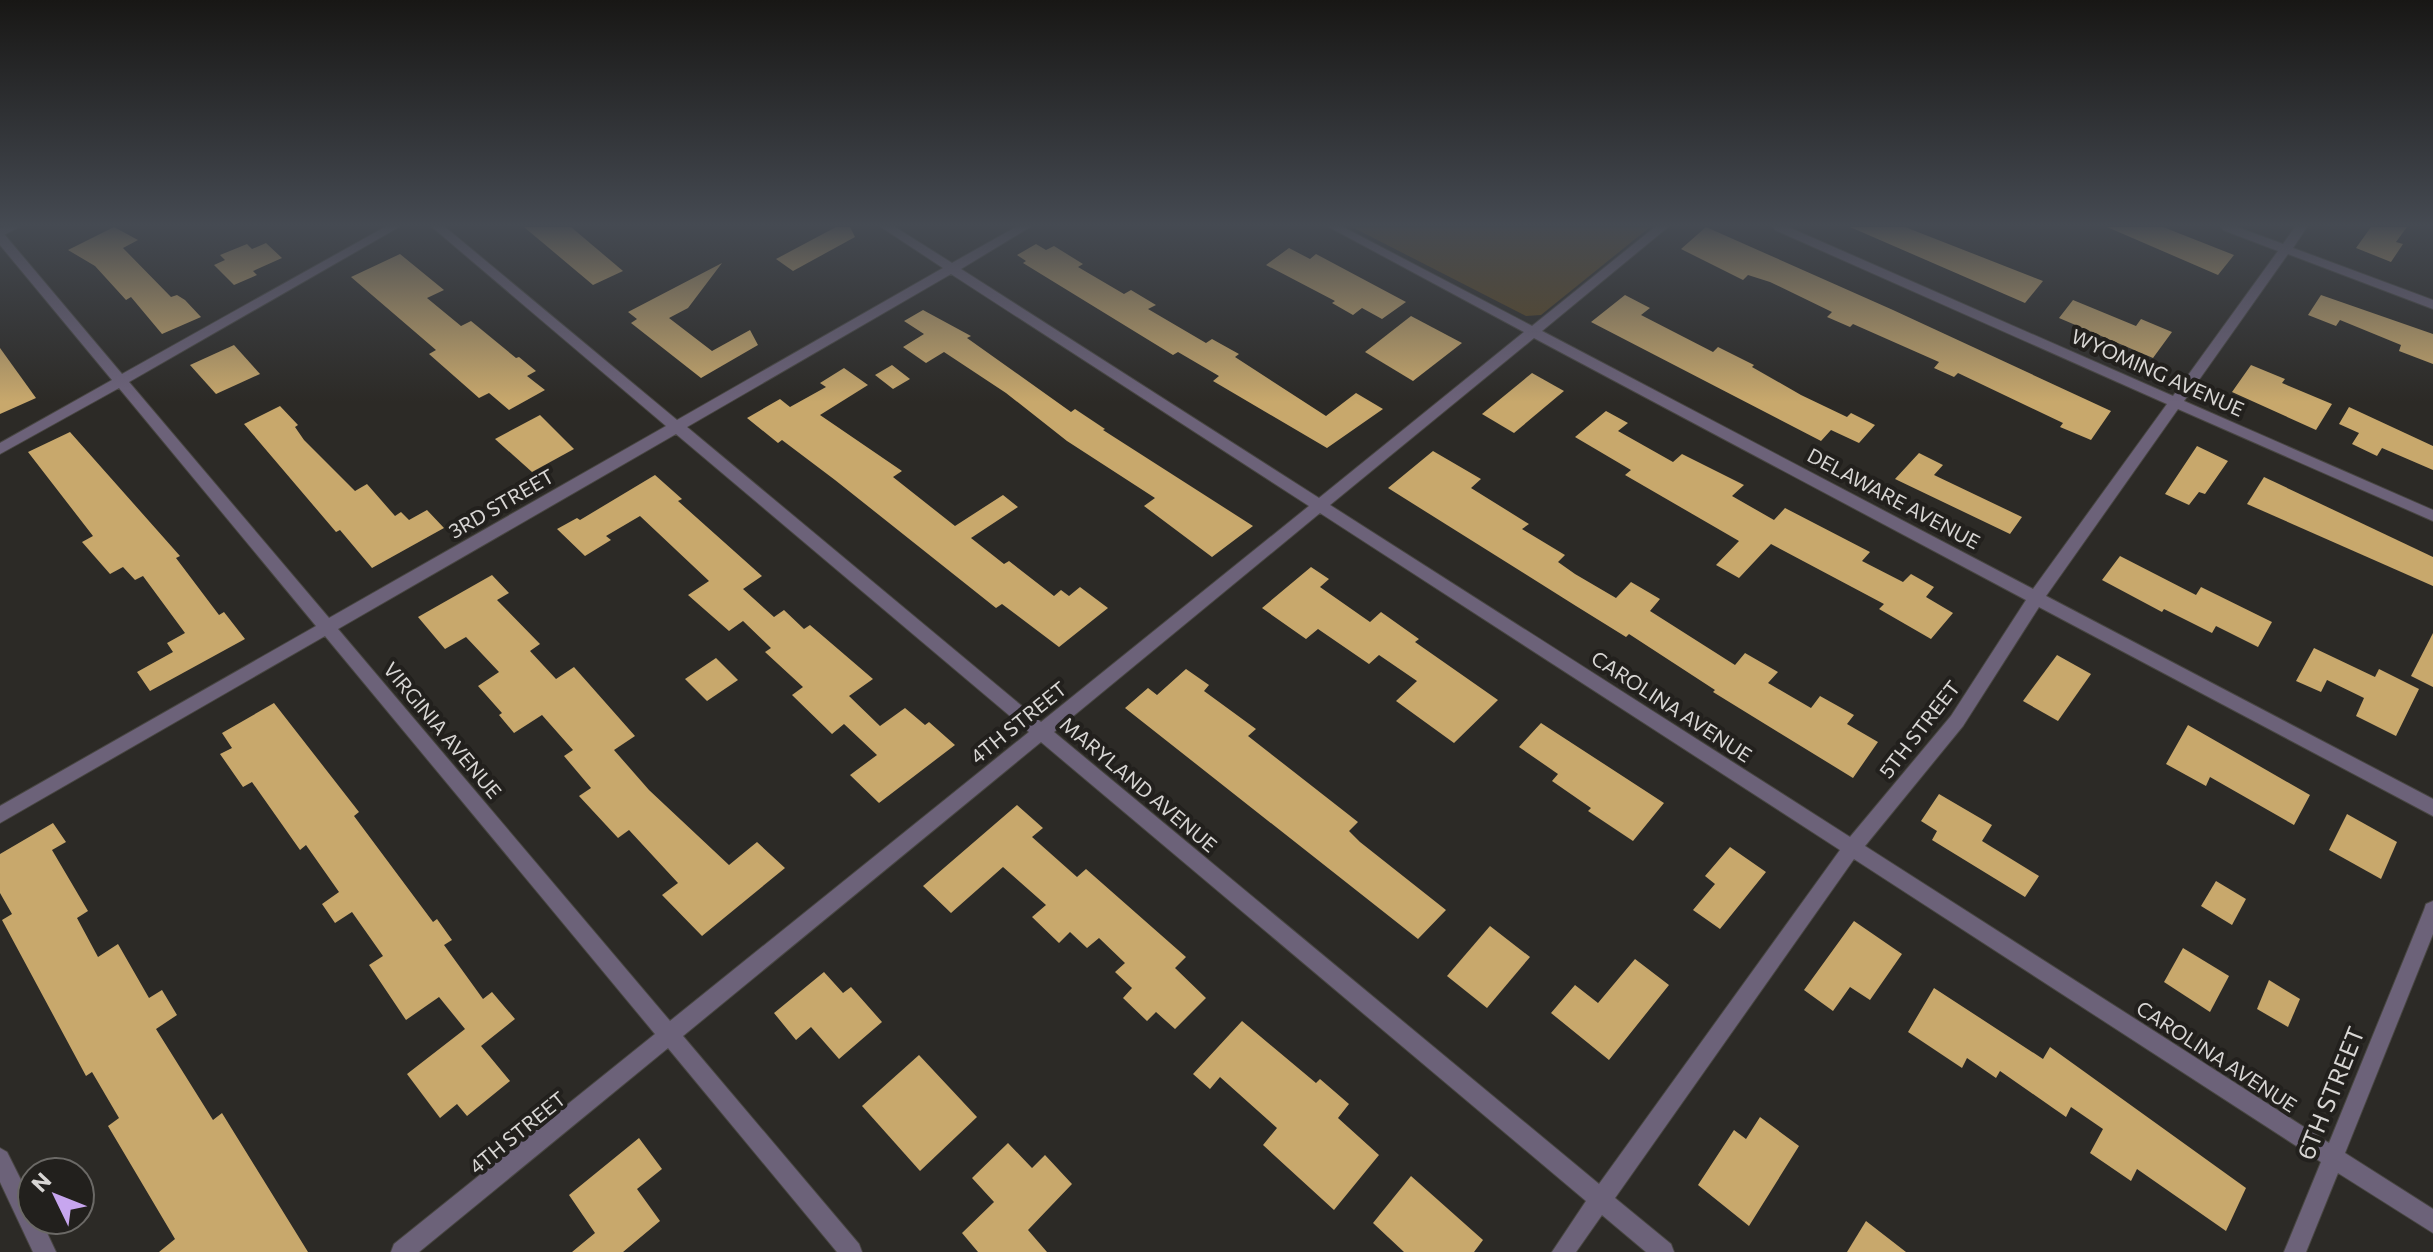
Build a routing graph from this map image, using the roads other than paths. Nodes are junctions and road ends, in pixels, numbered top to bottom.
1 (42, 285) edge
2 (291, 285) edge
3 (508, 285) edge
4 (921, 285) edge
5 (978, 285) edge
6 (1446, 285) edge
7 (1590, 285) edge
8 (1912, 285) edge
9 (2259, 285) edge
10 (2381, 285) edge
11 (2433, 305) edge
12 (1533, 331) junction
13 (122, 382) junction
14 (2177, 402) junction
15 (677, 427) junction
16 (0, 449) edge
17 (1318, 505) junction
18 (2433, 516) edge
19 (2037, 596) junction
20 (328, 627) junction
21 (1042, 731) junction
22 (2433, 808) edge
23 (0, 815) edge
24 (1852, 848) junction
25 (2433, 910) edge
26 (670, 1036) junction
27 (2332, 1156) junction
28 (0, 1159) edge
29 (1600, 1200) junction
30 (2433, 1222) edge
31 (45, 1252) edge
32 (402, 1252) edge
33 (851, 1252) edge
34 (1563, 1252) edge
35 (1663, 1252) edge
36 (2295, 1252) edge

1 - 13 street, VIRGINIA AVENUE
2 - 13 street
3 - 15 street, MARYLAND AVENUE
4 - 15 street, 3RD STREET
5 - 17 street, CAROLINA AVENUE
6 - 12 street, DELAWARE AVENUE
7 - 12 street, 4TH STREET
8 - 14 street, WYOMING AVENUE
9 - 14 street, 5TH STREET
10 - 11 street
12 - 17 street, 4TH STREET
12 - 19 street, DELAWARE AVENUE
13 - 16 street
13 - 20 street, VIRGINIA AVENUE
14 - 18 street, WYOMING AVENUE
14 - 19 street, 5TH STREET
15 - 20 street, 3RD STREET
15 - 21 street, MARYLAND AVENUE
17 - 21 street, 4TH STREET
17 - 24 street, CAROLINA AVENUE
19 - 22 street, DELAWARE AVENUE
19 - 24 street, 5TH STREET
20 - 23 street, 3RD STREET
20 - 26 street, VIRGINIA AVENUE
21 - 26 street, 4TH STREET
21 - 29 street, MARYLAND AVENUE
24 - 27 street, CAROLINA AVENUE
24 - 29 street, 5TH STREET
25 - 27 street, 6TH STREET
26 - 32 street, 4TH STREET
26 - 33 street, VIRGINIA AVENUE
27 - 30 street, CAROLINA AVENUE
27 - 36 street, 6TH STREET
28 - 31 street
29 - 34 street, 5TH STREET
29 - 35 street, MARYLAND AVENUE

